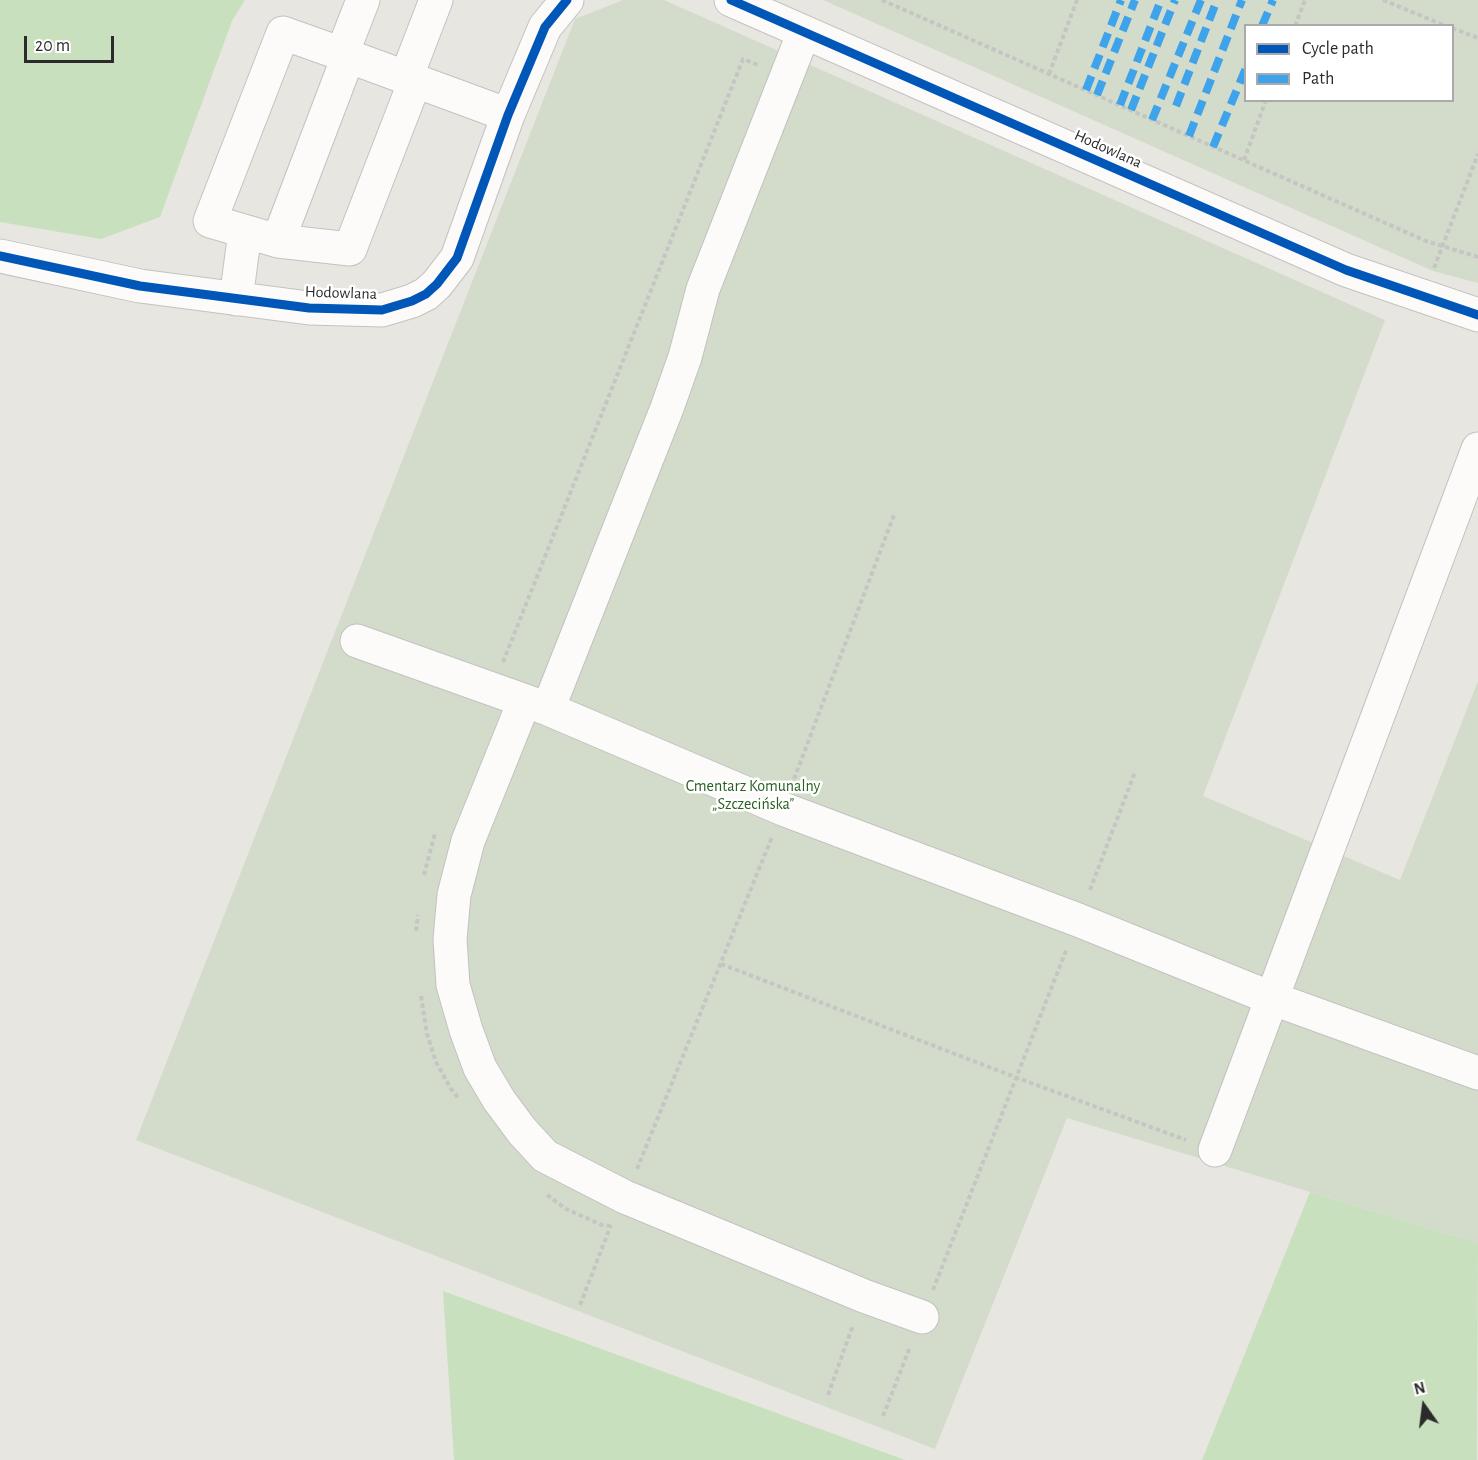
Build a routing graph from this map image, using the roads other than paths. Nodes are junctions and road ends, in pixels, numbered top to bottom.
1 (363, 0) edge
2 (436, 0) edge
3 (567, 0) edge
4 (731, 0) edge
5 (804, 32) junction
6 (345, 56) junction
7 (411, 80) junction
8 (508, 115) junction
9 (245, 232) junction
10 (278, 241) junction
11 (0, 256) edge
12 (236, 299) junction
13 (1478, 315) edge
14 (1478, 449) edge
15 (357, 641) dead end
16 (536, 706) junction
17 (1272, 998) junction
18 (1478, 1073) edge
19 (1215, 1150) road end
20 (922, 1317) road end

1 - 6 street
2 - 7 street
3 - 8 street, Hodowlana
4 - 5 street, Hodowlana
5 - 13 street, Hodowlana
5 - 16 street
6 - 7 street
6 - 9 street
6 - 10 street
7 - 8 street
7 - 10 street
8 - 12 street, Hodowlana
9 - 10 street
9 - 12 street
11 - 12 street, Hodowlana
14 - 17 street
15 - 16 street
16 - 17 street
16 - 20 street
17 - 18 street
17 - 19 street

